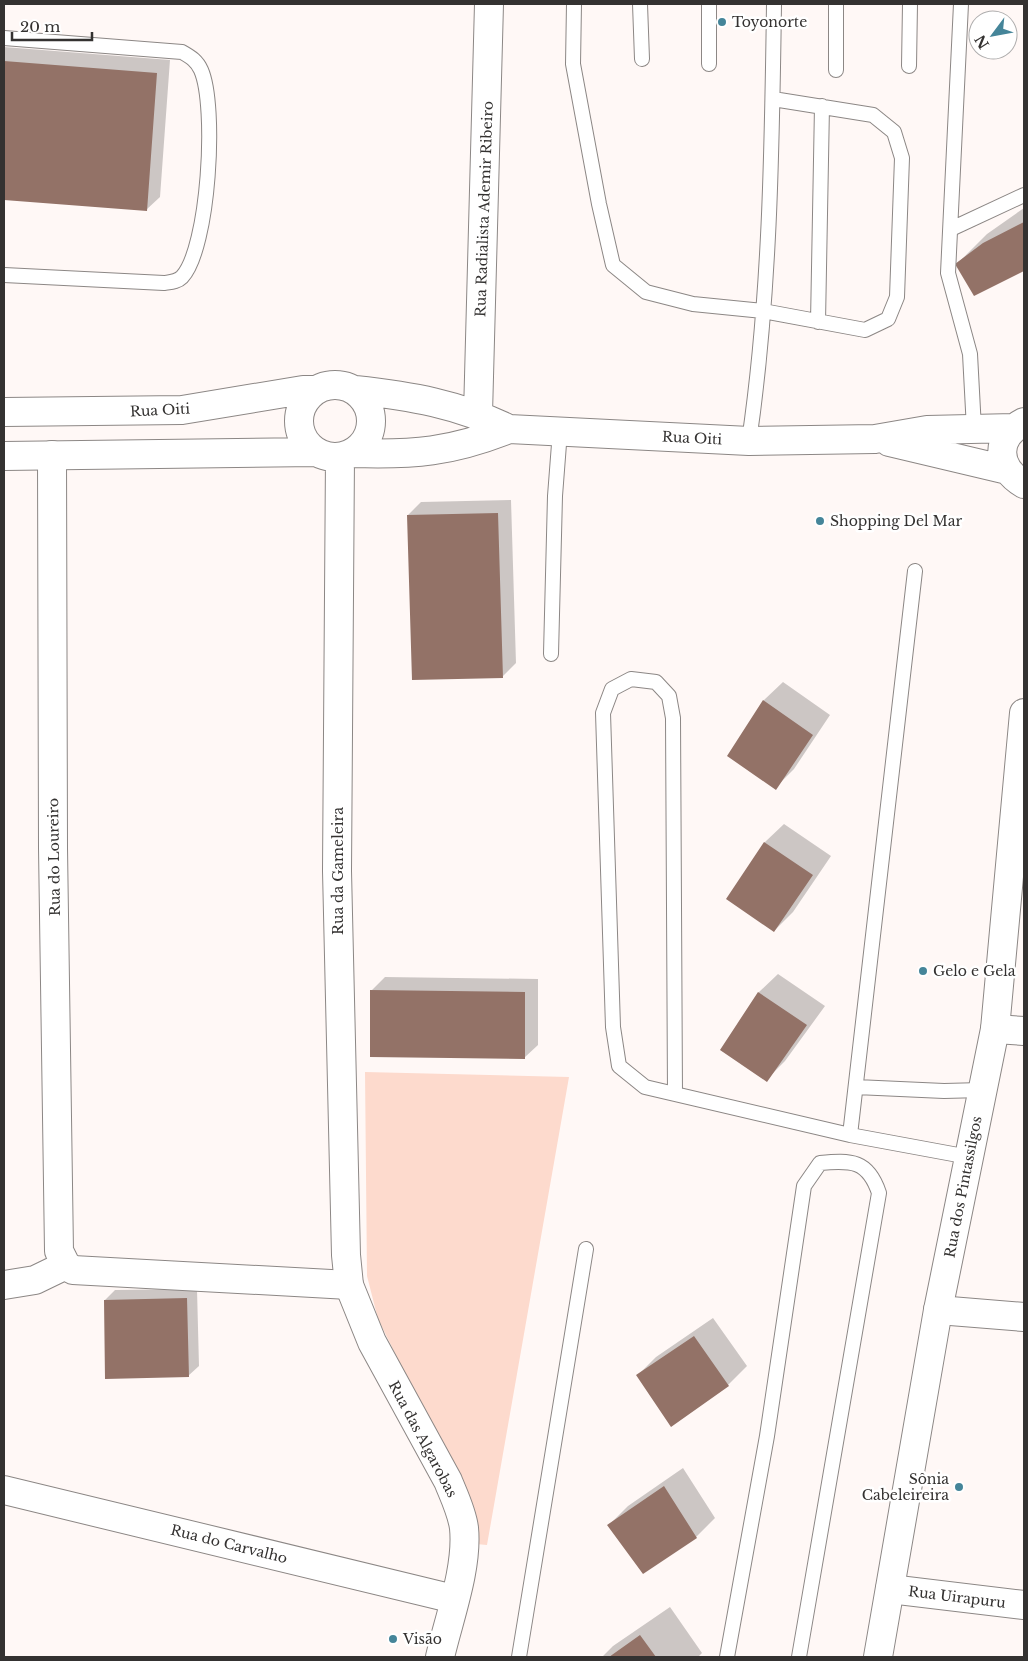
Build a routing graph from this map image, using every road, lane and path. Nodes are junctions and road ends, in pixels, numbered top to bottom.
1 (489, 4) edge
2 (574, 4) edge
3 (640, 4) edge
4 (709, 4) edge
5 (774, 4) edge
6 (836, 4) edge
7 (910, 4) edge
8 (961, 4) edge
9 (4, 38) edge
10 (642, 59) dead end
11 (709, 64) dead end
12 (909, 66) dead end
13 (836, 70) dead end
14 (773, 99) junction
15 (822, 106) junction
16 (1024, 194) edge
17 (951, 229) junction
18 (4, 275) edge
19 (763, 311) junction
20 (818, 322) junction
21 (316, 390) junction
22 (355, 390) junction
23 (4, 412) edge
24 (478, 414) junction
25 (1019, 425) edge
26 (509, 429) junction
27 (974, 429) junction
28 (560, 431) junction
29 (875, 439) junction
30 (749, 440) junction
31 (336, 454) junction
32 (52, 455) junction
33 (4, 456) edge
34 (1018, 480) edge
35 (915, 571) dead end
36 (551, 654) dead end
37 (1024, 714) edge
38 (1023, 743) edge
39 (995, 1029) junction
40 (1024, 1031) edge
41 (856, 1087) junction
42 (982, 1090) junction
43 (675, 1094) junction
44 (850, 1135) junction
45 (969, 1157) junction
46 (586, 1249) dead end
47 (64, 1262) junction
48 (4, 1285) edge
49 (349, 1285) junction
50 (938, 1310) junction
51 (1024, 1317) edge
52 (4, 1490) edge
53 (890, 1589) junction
54 (454, 1599) junction
55 (1024, 1605) edge
56 (440, 1657) edge
57 (519, 1657) edge
58 (727, 1657) edge
59 (799, 1657) edge
60 (878, 1657) edge

1 - 24 street, Rua Radialista Ademir Ribeiro
2 - 19 lane
3 - 10 lane
4 - 11 lane
5 - 14 lane
6 - 13 lane
7 - 12 lane
8 - 17 lane
9 - 18 lane
14 - 15 lane
14 - 19 lane
15 - 20 lane
15 - 20 lane
16 - 17 lane
17 - 27 lane
19 - 20 lane
19 - 30 lane
21 - 22 street
21 - 23 street, Rua Oiti
21 - 31 street
22 - 24 street, Rua Oiti
22 - 31 street
24 - 26 street, Rua Oiti
25 - 27 street, Rua Oiti
25 - 34 street
26 - 28 street, Rua Oiti
26 - 31 street, Rua Oiti
27 - 29 street, Rua Oiti
28 - 30 street, Rua Oiti
28 - 36 lane
29 - 30 street, Rua Oiti
29 - 34 street, Rua Oiti
31 - 32 street, Rua Oiti
31 - 49 street, Rua da Gameleira
32 - 33 street, Rua Oiti
32 - 47 street, Rua do Loureiro
35 - 41 lane
37 - 38 street, Rua dos Pintassilgos
38 - 39 street, Rua dos Pintassilgos
39 - 40 street
39 - 42 street, Rua dos Pintassilgos
41 - 42 lane
41 - 44 lane
42 - 45 street, Rua dos Pintassilgos
43 - 43 lane
43 - 44 lane
44 - 45 lane
45 - 50 street, Rua dos Pintassilgos
46 - 57 lane
47 - 48 street
47 - 49 street
49 - 54 street, Rua das Algarobas
50 - 51 street
50 - 53 street, Rua dos Pintassilgos
52 - 54 street, Rua do Carvalho
53 - 55 street, Rua Uirapuru
53 - 60 street, Rua dos Pintassilgos
54 - 56 street, Rua das Algarobas
58 - 59 lane

